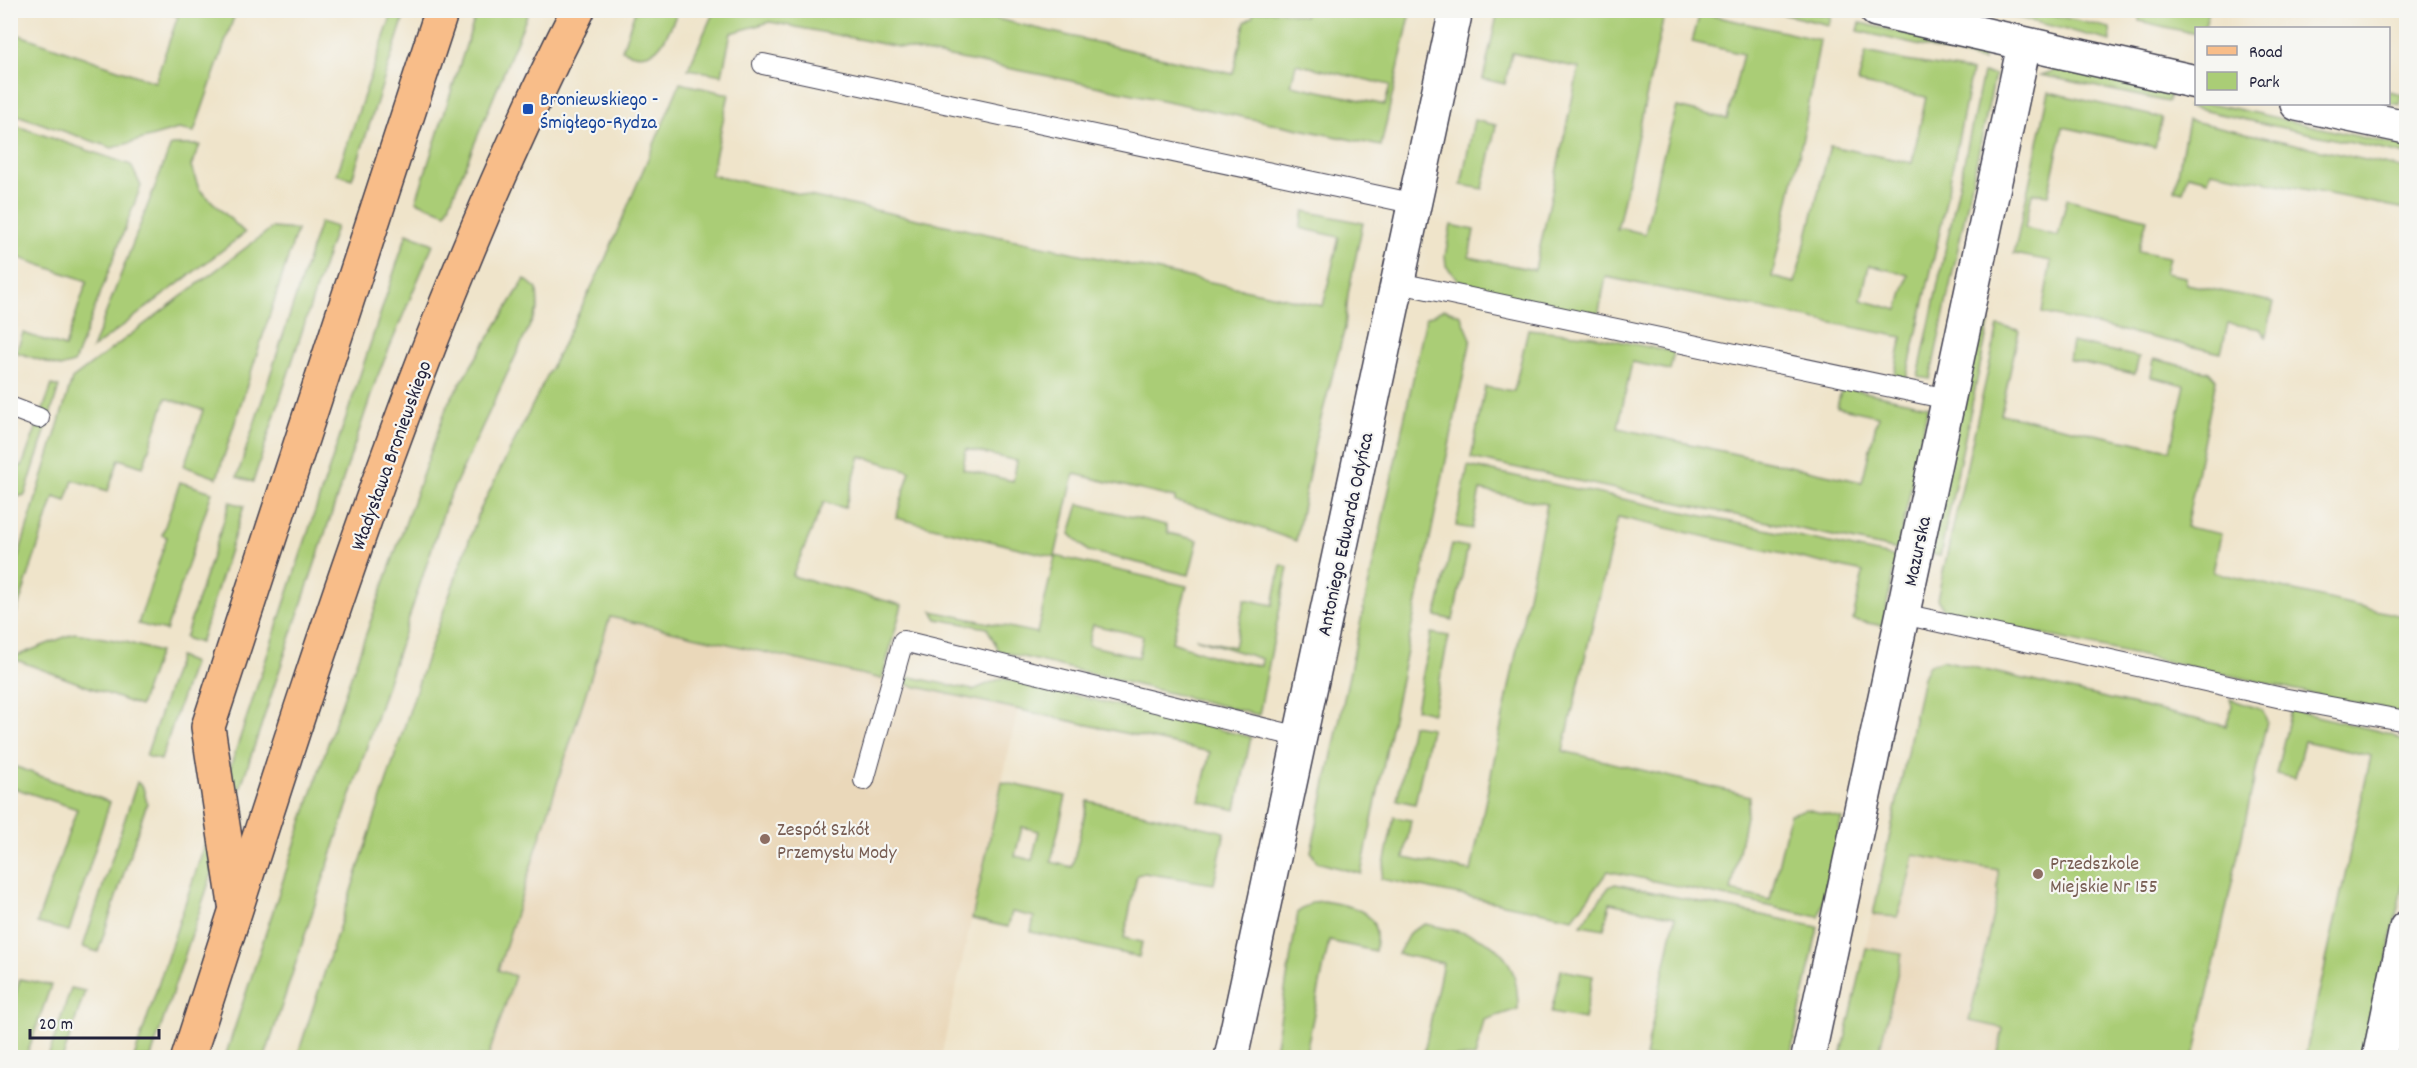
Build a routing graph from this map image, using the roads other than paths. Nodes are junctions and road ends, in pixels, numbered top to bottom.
1 (442, 10) edge
2 (578, 10) edge
3 (1456, 10) edge
4 (1876, 10) edge
5 (2024, 45) junction
6 (763, 64) dead end
7 (2195, 82) edge
8 (2302, 105) edge
9 (2406, 127) edge
10 (1416, 204) junction
11 (1399, 283) junction
12 (1948, 399) junction
13 (10, 407) edge
14 (39, 418) dead end
15 (1903, 614) junction
16 (2406, 721) edge
17 (1300, 737) junction
18 (864, 780) dead end
19 (236, 911) junction
20 (2406, 928) edge
21 (188, 1058) edge
22 (1231, 1058) edge
23 (1808, 1058) edge
24 (2379, 1058) edge

1 - 19 main road, Władysława Broniewskiego
2 - 19 main road, Władysława Broniewskiego
3 - 10 street, Antoniego Edwarda Odyńca
4 - 5 street
5 - 7 street
5 - 12 street, Mazurska
6 - 10 lane
8 - 9 street
10 - 11 street, Antoniego Edwarda Odyńca
11 - 12 lane
11 - 17 street, Antoniego Edwarda Odyńca
12 - 15 street, Mazurska
13 - 14 lane
15 - 16 lane
15 - 23 street, Mazurska
17 - 18 lane
17 - 22 street, Antoniego Edwarda Odyńca
19 - 21 main road, Władysława Broniewskiego
20 - 24 street

